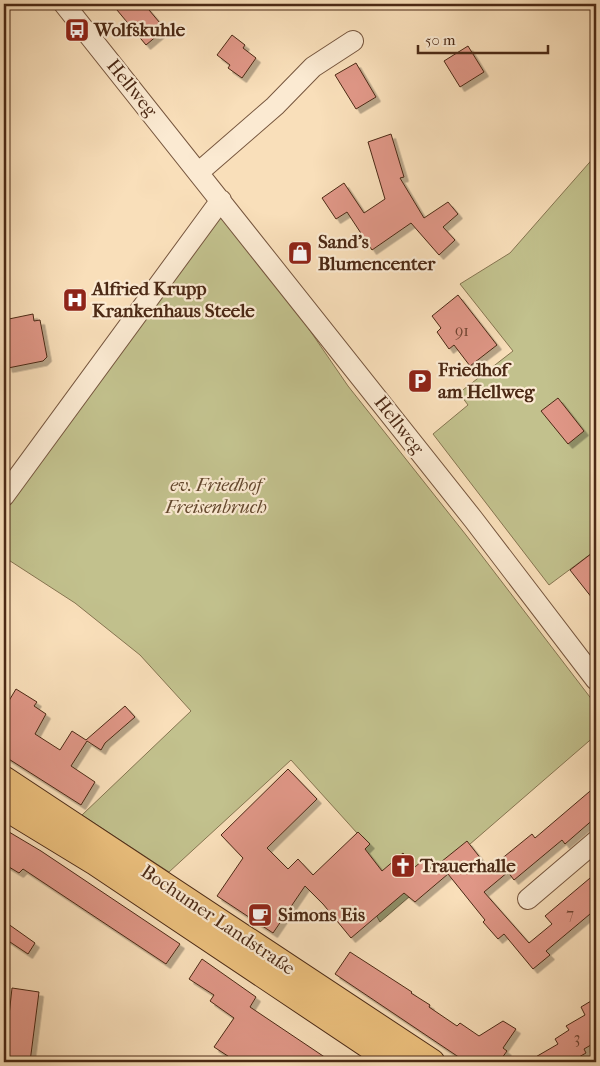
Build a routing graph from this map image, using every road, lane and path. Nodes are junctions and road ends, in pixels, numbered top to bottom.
1 (64, 4) edge
2 (353, 41) dead end
3 (199, 172) junction
4 (221, 200) junction
5 (4, 496) edge
6 (596, 680) edge
7 (4, 779) edge
8 (4, 807) edge
9 (596, 841) edge
10 (528, 899) dead end
11 (393, 1062) edge
12 (432, 1062) edge

1 - 3 street, Hellweg
2 - 3 street
3 - 4 street, Hellweg
4 - 5 street
4 - 6 street, Hellweg
7 - 12 main road, Bochumer Landstraße
8 - 11 main road, Bochumer Landstraße
9 - 10 street

